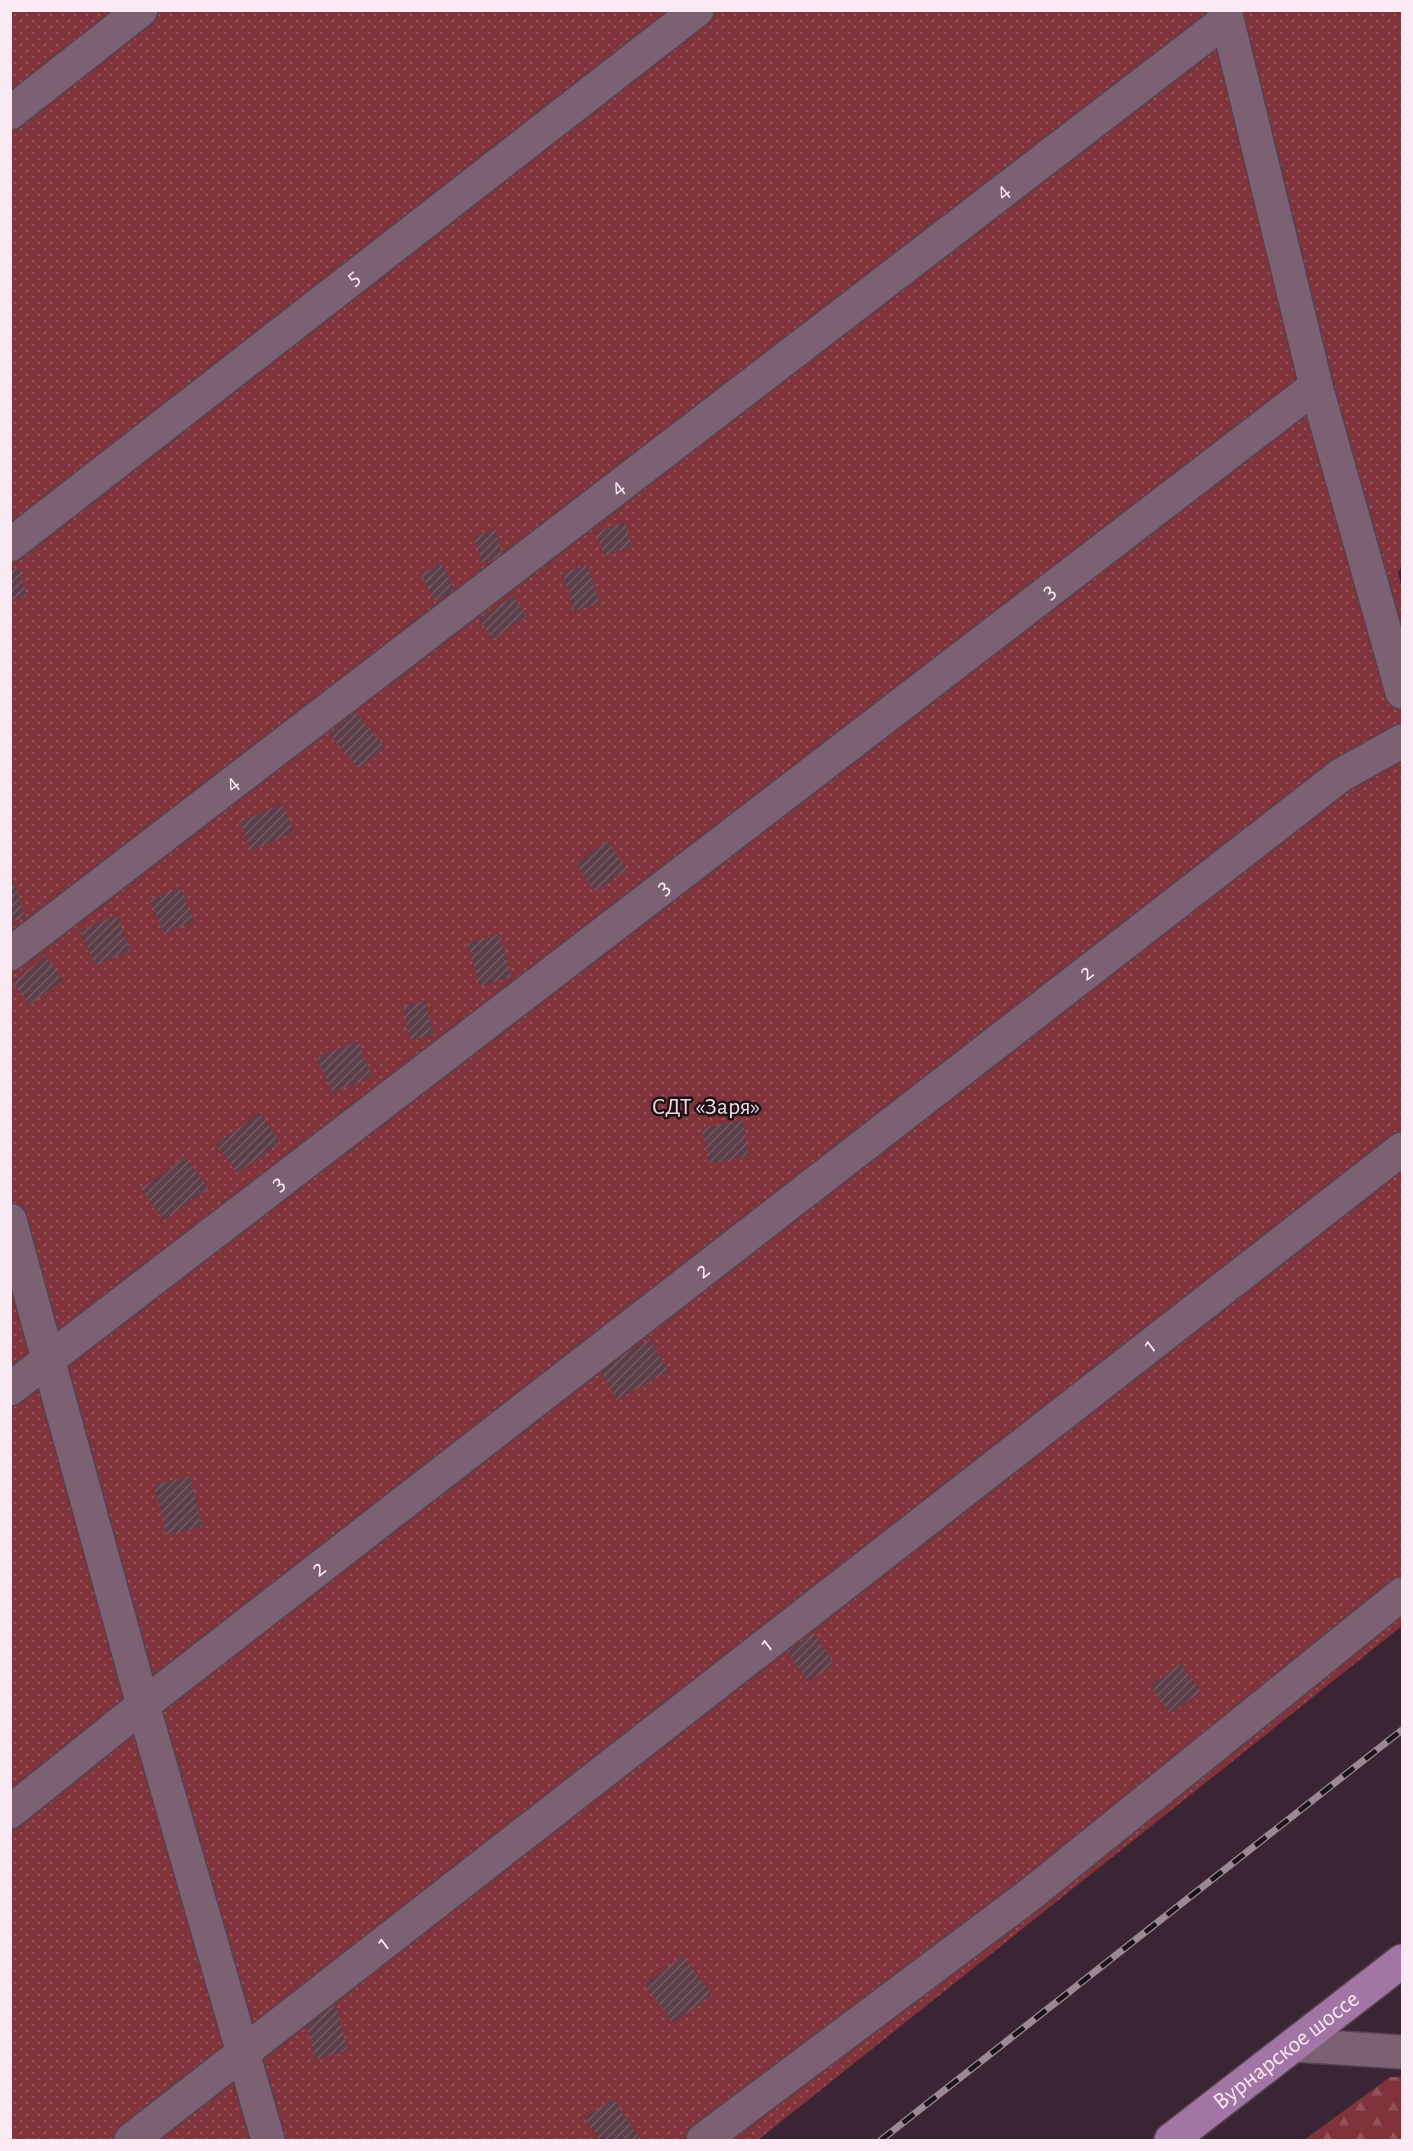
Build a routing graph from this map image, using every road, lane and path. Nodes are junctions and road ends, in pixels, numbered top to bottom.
1 (141, 10) edge
2 (697, 10) edge
3 (1226, 15) edge
4 (10, 113) edge
5 (1316, 386) junction
6 (10, 545) edge
7 (1402, 692) edge
8 (1402, 741) edge
9 (10, 954) edge
10 (1402, 1149) edge
11 (10, 1220) edge
12 (49, 1359) junction
13 (10, 1389) edge
14 (1402, 1594) edge
15 (143, 1706) junction
16 (10, 1812) edge
17 (1402, 1961) edge
18 (1294, 2045) junction
19 (1402, 2052) edge
20 (243, 2054) junction
21 (131, 2140) edge
22 (268, 2140) edge
23 (703, 2140) edge
24 (1171, 2140) edge

1 - 4 street
2 - 6 street, 5
3 - 5 street
3 - 9 street, 4
5 - 7 street
5 - 12 street, 3
8 - 15 street, 2
10 - 20 street, 1
11 - 12 street
12 - 13 street, 3
12 - 15 street
14 - 23 street
15 - 16 street, 2
15 - 20 street
17 - 18 main road, Вурнарское шоссе
18 - 19 street
18 - 24 main road, Вурнарское шоссе
20 - 21 street, 1
20 - 22 street

